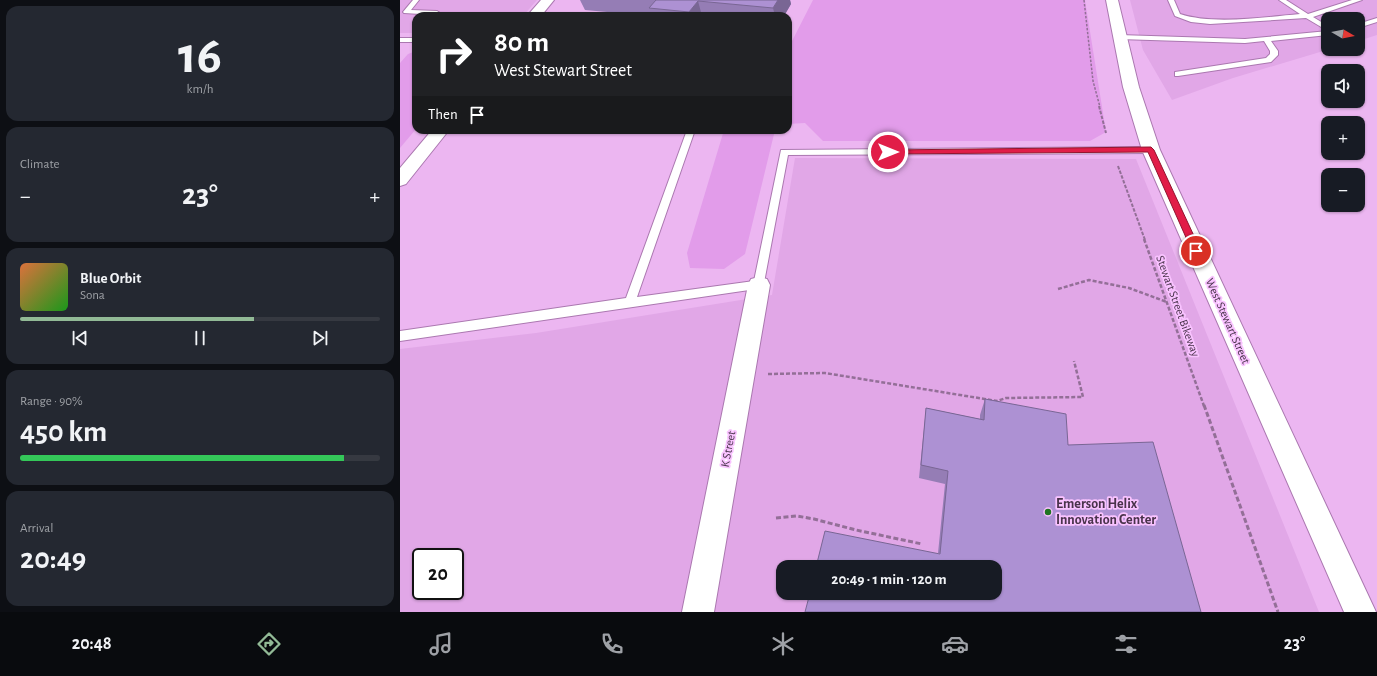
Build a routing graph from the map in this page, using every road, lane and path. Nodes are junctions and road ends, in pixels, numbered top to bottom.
1 (416, 0) edge
2 (548, 0) edge
3 (1084, 0) edge
4 (1112, 0) edge
5 (1171, 0) edge
6 (1282, 0) edge
7 (1359, 0) edge
8 (412, 12) edge
9 (538, 12) edge
10 (1308, 16) junction
11 (1377, 20) edge
12 (1321, 24) edge
13 (1365, 24) edge
14 (1321, 34) edge
15 (1119, 37) junction
16 (412, 38) edge
17 (400, 40) edge
18 (1267, 40) junction
19 (1178, 74) dead end
20 (438, 134) edge
21 (690, 134) edge
22 (1112, 150) junction
23 (1151, 150) junction
24 (400, 180) edge
25 (758, 286) junction
26 (1058, 289) dead end
27 (630, 302) junction
28 (1167, 302) junction
29 (400, 336) edge
30 (1074, 362) dead end
31 (763, 374) dead end
32 (776, 518) dead end
33 (922, 544) dead end
34 (698, 612) edge
35 (1278, 612) edge
36 (1360, 612) edge

1 - 8 lane
2 - 9 main road
3 - 22 path, Stewart Street Bikeway
4 - 15 main road, West Stewart Street
5 - 10 lane
6 - 10 lane
7 - 10 lane
10 - 12 lane
11 - 13 lane
14 - 18 lane
15 - 18 lane
15 - 23 main road, West Stewart Street
16 - 17 lane
18 - 19 lane
20 - 24 main road
21 - 27 lane
22 - 23 lane
22 - 25 lane
22 - 28 path, Stewart Street Bikeway
23 - 36 main road, West Stewart Street
25 - 27 lane
25 - 34 main road, K Street
26 - 28 path
27 - 29 lane
28 - 35 path, Stewart Street Bikeway
30 - 31 path
32 - 33 path

